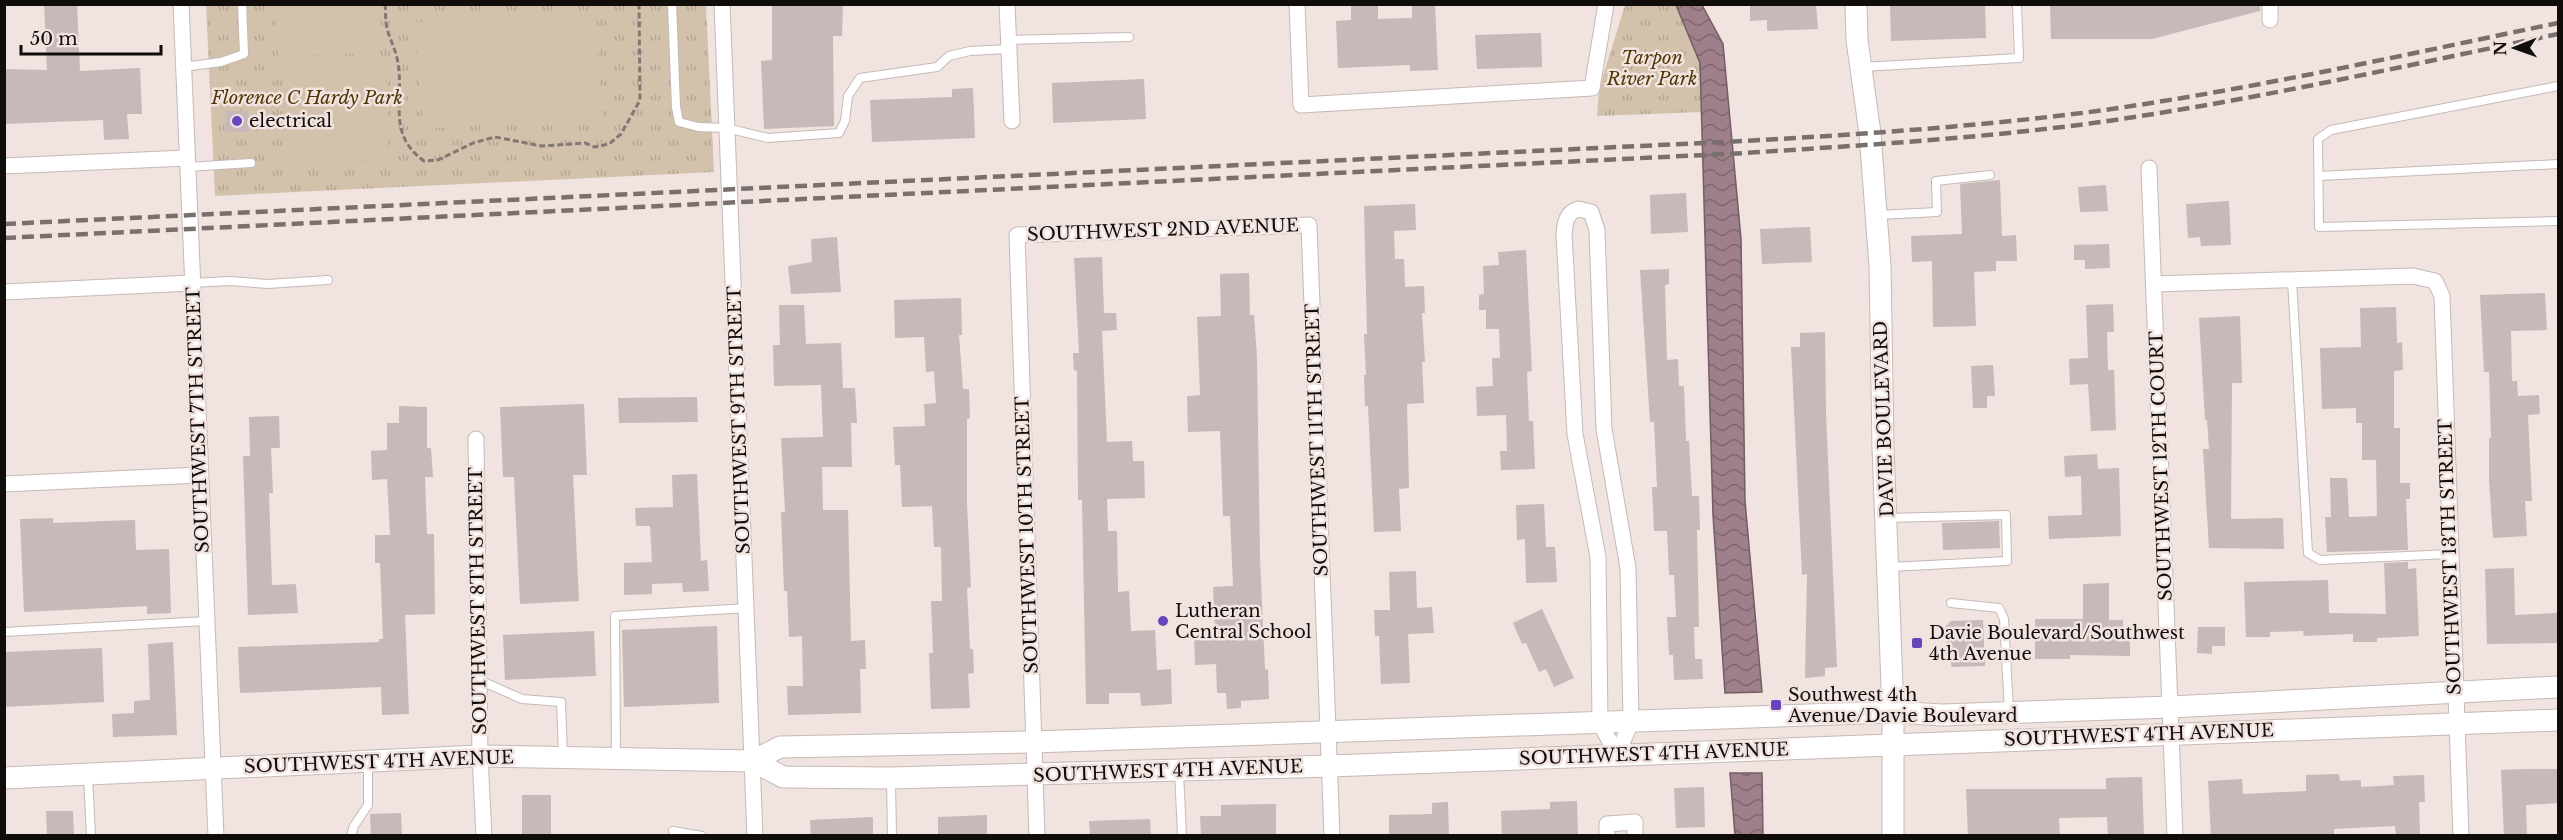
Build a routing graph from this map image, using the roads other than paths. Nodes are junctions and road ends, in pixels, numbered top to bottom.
1 (181, 4) edge
2 (242, 4) edge
3 (672, 4) edge
4 (722, 4) edge
5 (1007, 4) edge
6 (1297, 4) edge
7 (1606, 4) edge
8 (1856, 4) edge
9 (2017, 4) edge
10 (2270, 4) edge
11 (2270, 20) dead end
12 (1130, 38) dead end
13 (1008, 45) junction
14 (183, 66) junction
15 (1861, 67) junction
16 (2559, 86) edge
17 (1012, 122) dead end
18 (727, 128) junction
19 (187, 163) junction
20 (251, 163) dead end
21 (2559, 164) edge
22 (4, 166) edge
23 (2149, 168) dead end
24 (1990, 175) dead end
25 (2319, 176) junction
26 (1876, 215) junction
27 (2559, 221) edge
28 (1309, 225) joint
29 (1017, 235) joint
30 (328, 280) dead end
31 (2292, 280) junction
32 (192, 283) junction
33 (2154, 284) junction
34 (4, 292) edge
35 (476, 439) dead end
36 (200, 476) junction
37 (4, 484) edge
38 (1886, 518) junction
39 (2450, 554) junction
40 (1889, 567) junction
41 (1951, 603) dead end
42 (747, 608) junction
43 (206, 621) junction
44 (4, 632) edge
45 (479, 680) junction
46 (2559, 687) edge
47 (2455, 692) junction
48 (2170, 707) junction
49 (1893, 712) junction
50 (2009, 713) junction
51 (2559, 720) edge
52 (1631, 722) junction
53 (1600, 723) junction
54 (2456, 723) junction
55 (1329, 731) junction
56 (2171, 735) junction
57 (1034, 742) junction
58 (1892, 745) junction
59 (1617, 755) junction
60 (480, 756) junction
61 (563, 758) junction
62 (616, 758) junction
63 (368, 761) junction
64 (753, 761) junction
65 (1330, 766) junction
66 (213, 768) junction
67 (1179, 770) junction
68 (88, 774) junction
69 (1035, 774) junction
70 (4, 778) edge
71 (891, 778) junction
72 (1635, 829) edge
73 (1607, 830) edge
74 (673, 831) dead end
75 (91, 836) edge
76 (216, 836) edge
77 (351, 836) edge
78 (484, 836) edge
79 (702, 836) edge
80 (755, 836) edge
81 (892, 836) edge
82 (1037, 836) edge
83 (1182, 836) edge
84 (1332, 836) edge
85 (1893, 836) edge
86 (2175, 836) edge
87 (2461, 836) edge

1 - 14 street, SOUTHWEST 7TH STREET
2 - 14 lane
3 - 18 lane
4 - 18 street, SOUTHWEST 9TH STREET
5 - 13 street
6 - 7 street
8 - 15 main road, DAVIE BOULEVARD
9 - 15 lane
10 - 11 street
12 - 13 lane
13 - 17 street
13 - 18 lane
14 - 19 street, SOUTHWEST 7TH STREET
15 - 26 main road, DAVIE BOULEVARD
16 - 25 lane
18 - 42 street, SOUTHWEST 9TH STREET
19 - 20 lane
19 - 22 street
19 - 32 street, SOUTHWEST 7TH STREET
21 - 25 lane
23 - 33 street, SOUTHWEST 12TH COURT
24 - 26 lane
25 - 27 lane
26 - 38 main road, DAVIE BOULEVARD
28 - 29 street, SOUTHWEST 2ND AVENUE
28 - 55 street, SOUTHWEST 11TH STREET
29 - 57 street, SOUTHWEST 10TH STREET
30 - 32 lane
31 - 33 street
31 - 39 lane
31 - 39 street, SOUTHWEST 13TH STREET
32 - 34 street
32 - 36 street, SOUTHWEST 7TH STREET
33 - 48 street, SOUTHWEST 12TH COURT
35 - 45 street, SOUTHWEST 8TH STREET
36 - 37 street
36 - 43 street, SOUTHWEST 7TH STREET
38 - 40 main road, DAVIE BOULEVARD
38 - 40 lane
39 - 47 street, SOUTHWEST 13TH STREET
40 - 49 main road, DAVIE BOULEVARD
41 - 50 lane
42 - 62 lane
42 - 64 street, SOUTHWEST 9TH STREET
43 - 44 lane
43 - 66 street, SOUTHWEST 7TH STREET
45 - 60 street, SOUTHWEST 8TH STREET
45 - 61 lane
46 - 47 main road, SOUTHWEST 4TH AVENUE
47 - 48 main road, SOUTHWEST 4TH AVENUE
47 - 54 street, SOUTHWEST 13TH STREET
48 - 50 main road, SOUTHWEST 4TH AVENUE
48 - 56 street, SOUTHWEST 12TH COURT
49 - 50 main road, SOUTHWEST 4TH AVENUE
49 - 52 main road, SOUTHWEST 4TH AVENUE
49 - 58 main road, DAVIE BOULEVARD
51 - 54 main road, SOUTHWEST 4TH AVENUE
52 - 53 main road, SOUTHWEST 4TH AVENUE
52 - 53 street
52 - 59 street
53 - 55 main road, SOUTHWEST 4TH AVENUE
53 - 59 street
54 - 56 main road, SOUTHWEST 4TH AVENUE
54 - 87 street, SOUTHWEST 13TH STREET
55 - 57 main road, SOUTHWEST 4TH AVENUE
55 - 65 street, SOUTHWEST 11TH STREET
56 - 58 main road, SOUTHWEST 4TH AVENUE
56 - 86 street, SOUTHWEST 12TH COURT
57 - 64 main road, SOUTHWEST 4TH AVENUE
57 - 69 street, SOUTHWEST 10TH STREET
58 - 59 main road, SOUTHWEST 4TH AVENUE
58 - 85 main road, DAVIE BOULEVARD
59 - 65 main road, SOUTHWEST 4TH AVENUE
60 - 61 main road, SOUTHWEST 4TH AVENUE
60 - 63 main road, SOUTHWEST 4TH AVENUE
60 - 78 street, SOUTHWEST 8TH STREET
61 - 62 main road, SOUTHWEST 4TH AVENUE
62 - 64 main road, SOUTHWEST 4TH AVENUE
63 - 66 main road, SOUTHWEST 4TH AVENUE
63 - 77 lane
64 - 71 main road, SOUTHWEST 4TH AVENUE
64 - 80 street, SOUTHWEST 9TH STREET
65 - 67 main road, SOUTHWEST 4TH AVENUE
65 - 84 street, SOUTHWEST 11TH STREET
66 - 68 main road, SOUTHWEST 4TH AVENUE
66 - 76 street, SOUTHWEST 7TH STREET
67 - 69 main road, SOUTHWEST 4TH AVENUE
67 - 83 lane
68 - 70 main road, SOUTHWEST 4TH AVENUE
68 - 75 lane
69 - 71 main road, SOUTHWEST 4TH AVENUE
69 - 82 street, SOUTHWEST 10TH STREET
71 - 81 lane
72 - 73 street
74 - 79 lane

